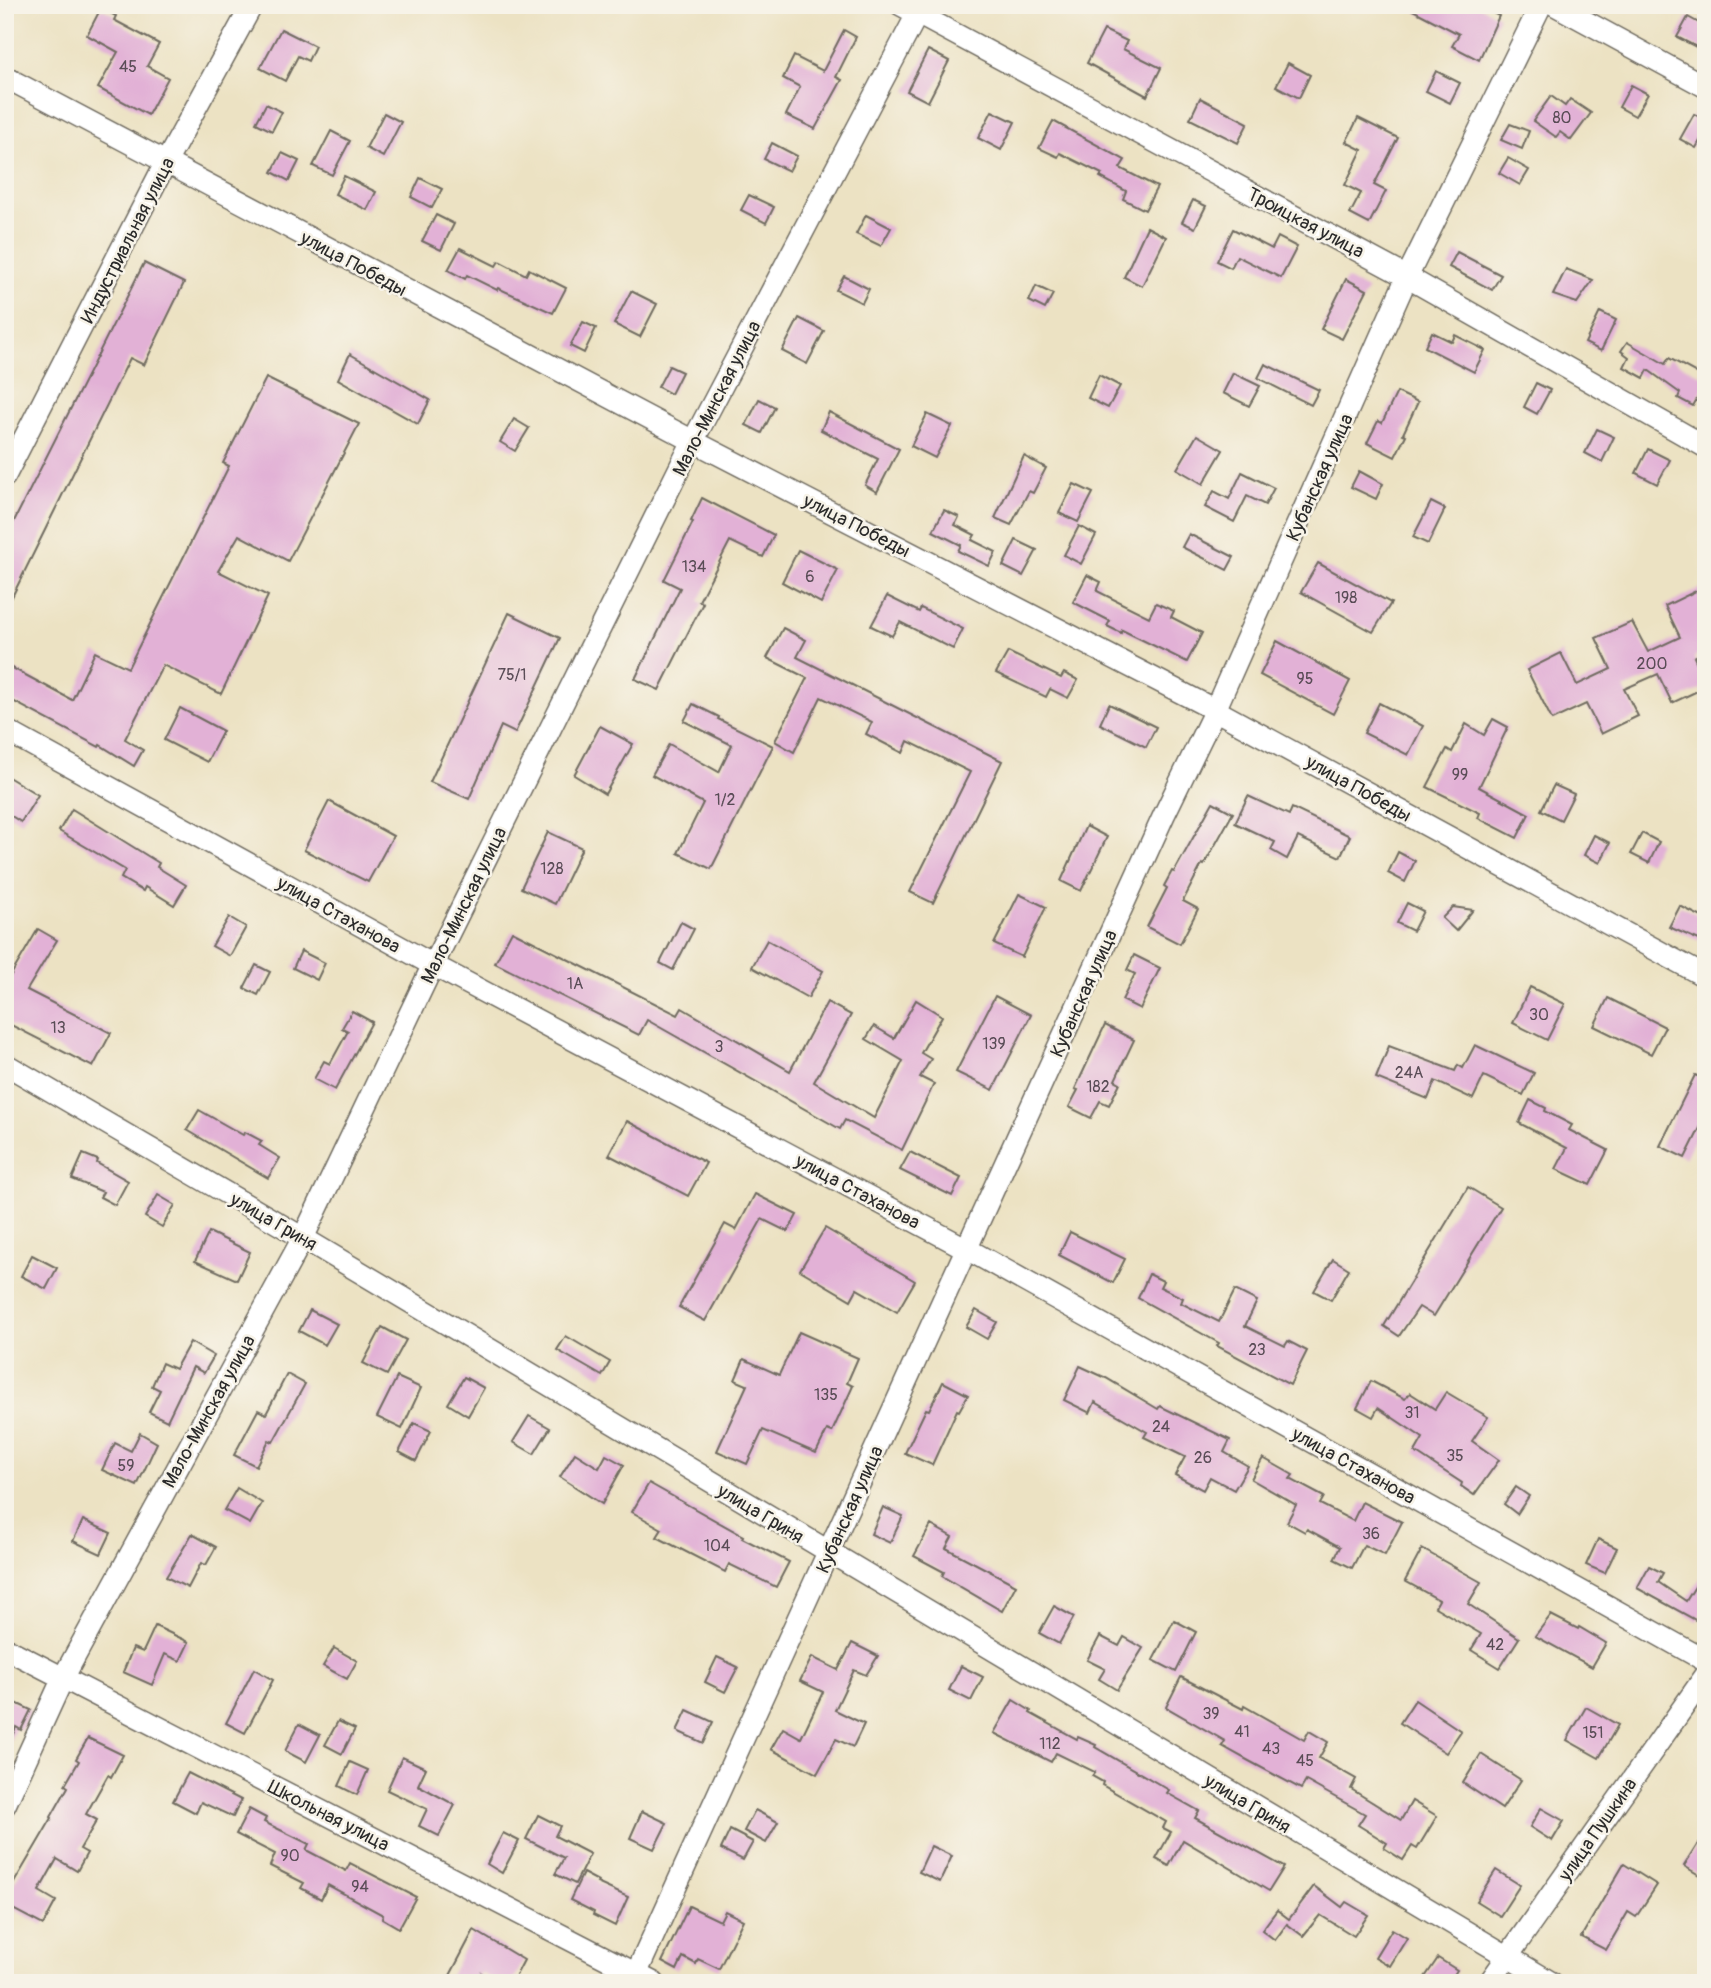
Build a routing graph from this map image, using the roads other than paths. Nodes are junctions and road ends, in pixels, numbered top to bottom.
1 (252, 5) edge
2 (1541, 5) edge
3 (1555, 5) edge
4 (914, 8) edge
5 (5, 78) edge
6 (1706, 87) edge
7 (165, 164) junction
8 (1407, 277) junction
9 (693, 440) junction
10 (1706, 447) edge
11 (5, 476) edge
12 (1215, 710) junction
13 (5, 730) edge
14 (433, 965) junction
15 (1706, 977) edge
16 (5, 1064) edge
17 (303, 1238) junction
18 (967, 1250) junction
19 (828, 1553) junction
20 (5, 1648) edge
21 (1706, 1661) edge
22 (1706, 1675) edge
23 (63, 1678) junction
24 (5, 1805) edge
25 (1506, 1956) junction
26 (641, 1980) edge
27 (1489, 1983) edge
28 (1552, 1983) edge

1 - 7 street, Индустриальная улица
2 - 8 street, Кубанская улица
3 - 6 street
4 - 8 street, Троицкая улица
4 - 9 street, Мало-Минская улица
5 - 7 street, улица Победы
7 - 9 street, улица Победы
7 - 11 street, Индустриальная улица
8 - 10 street, Троицкая улица
8 - 12 street, Кубанская улица
9 - 12 street, улица Победы
9 - 14 street, Мало-Минская улица
12 - 15 street, улица Победы
12 - 18 street, Кубанская улица
13 - 14 street, улица Стаханова
14 - 17 street, Мало-Минская улица
14 - 18 street, улица Стаханова
16 - 17 street, улица Гриня
17 - 19 street, улица Гриня
17 - 23 street, Мало-Минская улица
18 - 19 street, Кубанская улица
18 - 21 street, улица Стаханова
19 - 25 street, улица Гриня
19 - 26 street, Кубанская улица
20 - 23 street, Школьная улица
22 - 25 street, улица Пушкина
23 - 24 street, Мало-Минская улица
23 - 26 street, Школьная улица
25 - 27 street, улица Пушкина
25 - 28 street, улица Гриня

